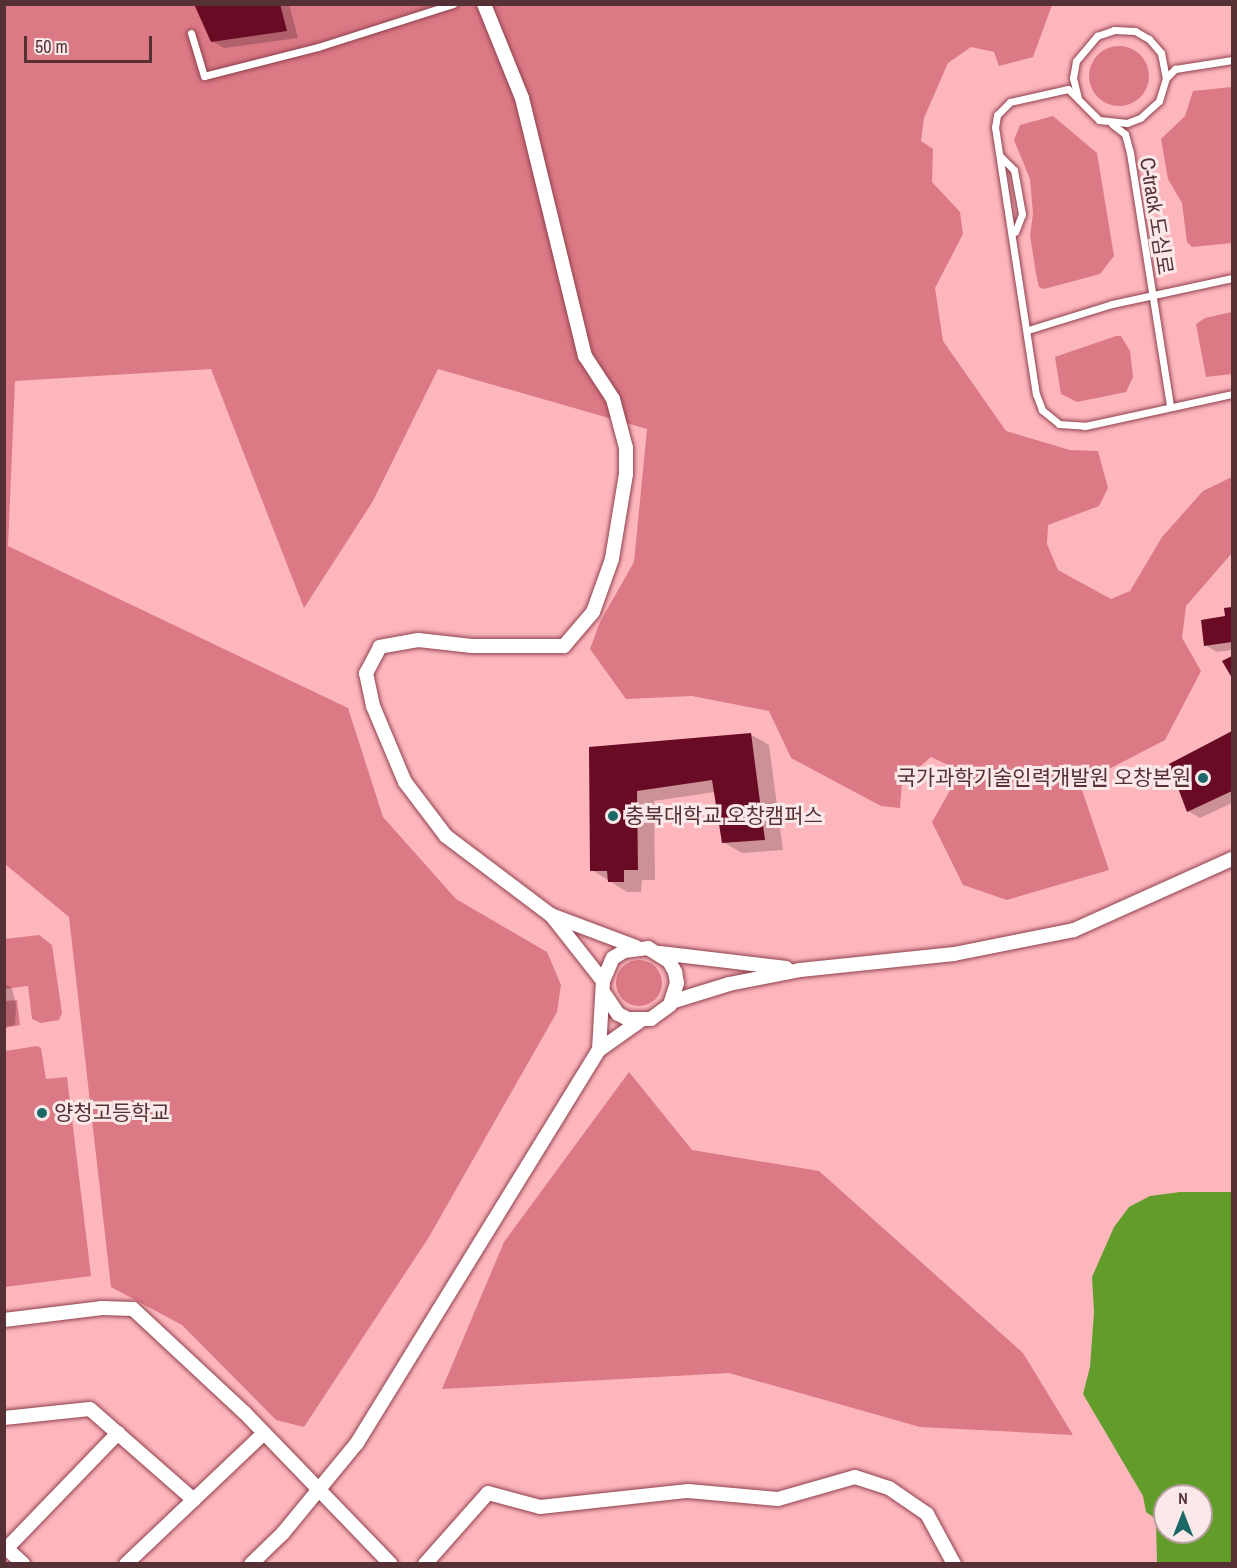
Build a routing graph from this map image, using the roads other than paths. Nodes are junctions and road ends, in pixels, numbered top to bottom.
1 (453, 4) edge
2 (484, 4) edge
3 (191, 33) dead end
4 (1164, 60) junction
5 (1233, 60) edge
6 (1190, 66) junction
7 (1073, 73) junction
8 (1166, 78) junction
9 (1054, 90) junction
10 (1078, 98) junction
11 (1140, 118) junction
12 (1109, 123) junction
13 (1128, 143) junction
14 (1233, 278) edge
15 (1152, 295) junction
16 (1028, 330) junction
17 (1233, 394) edge
18 (1170, 405) junction
19 (1233, 859) edge
20 (551, 915) junction
21 (636, 948) junction
22 (660, 953) junction
23 (800, 970) junction
24 (603, 981) junction
25 (605, 995) junction
26 (671, 1002) junction
27 (640, 1021) junction
28 (599, 1050) junction
29 (4, 1320) edge
30 (4, 1418) edge
31 (118, 1433) junction
32 (264, 1433) junction
33 (317, 1491) junction
34 (194, 1500) junction
35 (6, 1547) edge
36 (23, 1563) edge
37 (126, 1563) edge
38 (251, 1563) edge
39 (391, 1563) edge
40 (425, 1563) edge
41 (954, 1563) edge

1 - 3 lane
2 - 20 street
4 - 6 lane
4 - 7 lane
4 - 8 lane
5 - 6 lane
6 - 8 lane
7 - 9 lane
7 - 10 lane
8 - 11 lane
9 - 10 lane
9 - 16 lane
10 - 12 lane
11 - 12 lane
11 - 13 lane
12 - 13 lane
13 - 15 lane, C-track 도심로
14 - 15 lane, C-track 도심로
15 - 16 lane, C-track 도심로
15 - 18 lane, C-track 도심로
16 - 18 lane
17 - 18 lane
19 - 23 street
20 - 21 street
20 - 24 street
21 - 22 street
21 - 24 street
22 - 23 street
22 - 26 street
23 - 26 street
24 - 25 street
25 - 27 street
25 - 28 street
26 - 27 street
27 - 28 street
28 - 33 street
29 - 32 street
30 - 31 street
31 - 34 street
31 - 35 street
32 - 33 street
32 - 34 street
33 - 38 street
33 - 39 street
34 - 37 street
35 - 36 street
40 - 41 street

